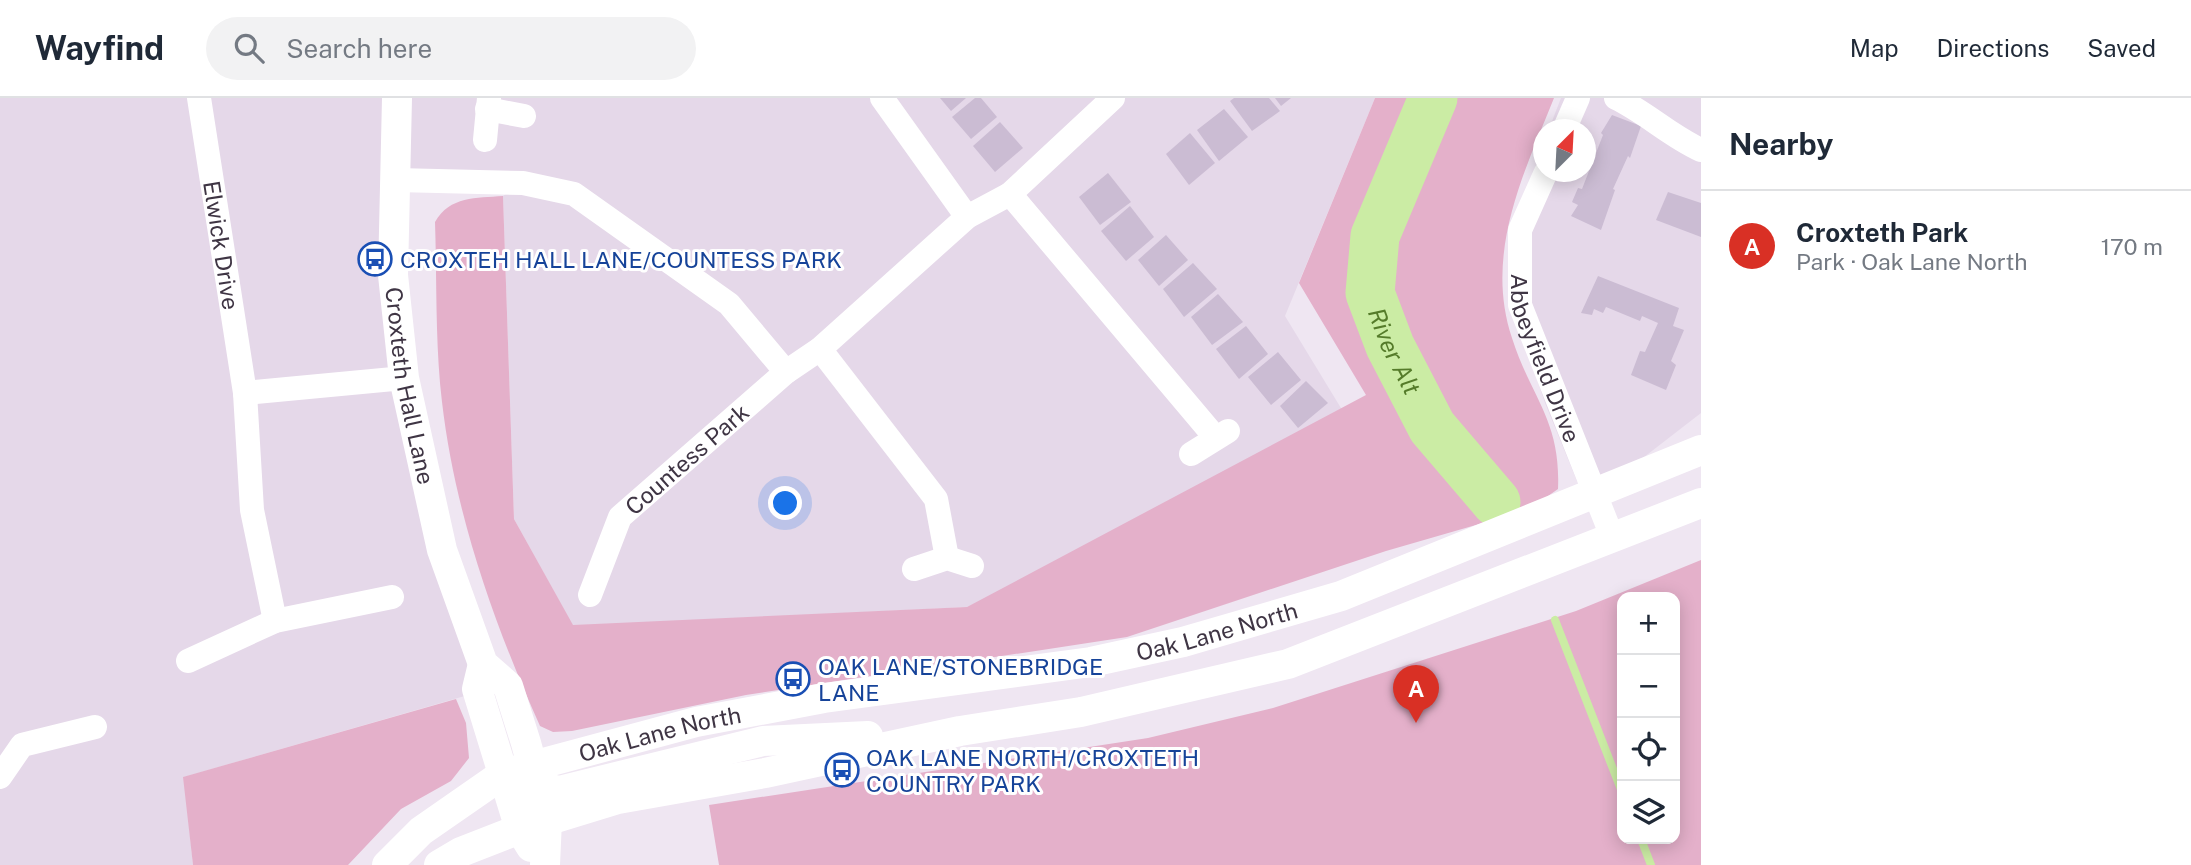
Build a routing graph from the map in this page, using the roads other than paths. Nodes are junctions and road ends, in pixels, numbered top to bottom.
1 (199, 98) edge
2 (397, 98) edge
3 (882, 98) edge
4 (1113, 98) edge
5 (1578, 98) edge
6 (1616, 98) edge
7 (488, 103) edge
8 (524, 116) dead end
9 (1569, 119) edge
10 (485, 140) dead end
11 (1701, 150) edge
12 (396, 180) junction
13 (1542, 182) edge
14 (1010, 194) junction
15 (967, 217) junction
16 (820, 349) junction
17 (786, 372) junction
18 (404, 378) junction
19 (244, 393) junction
20 (1701, 450) edge
21 (1191, 454) dead end
22 (1595, 495) junction
23 (1701, 503) edge
24 (1613, 539) junction
25 (947, 558) junction
26 (972, 566) dead end
27 (914, 569) dead end
28 (590, 595) dead end
29 (393, 597) dead end
30 (275, 621) junction
31 (188, 661) dead end
32 (483, 664) junction
33 (95, 727) dead end
34 (960, 731) junction
35 (503, 774) junction
36 (534, 776) junction
37 (0, 777) edge
38 (534, 825) junction
39 (387, 865) edge
40 (439, 865) edge
41 (543, 865) edge

1 - 19 street, Elwick Drive
2 - 12 street, Croxteth Hall Lane
3 - 15 street
4 - 14 street, Countess Park
5 - 9 street
6 - 11 street
7 - 8 street
7 - 10 street
12 - 17 street
12 - 18 street, Croxteth Hall Lane
13 - 22 street, Abbeyfield Drive
14 - 15 street, Countess Park
14 - 21 street
15 - 16 street, Countess Park
16 - 17 street, Countess Park
16 - 25 street
17 - 28 street, Countess Park
18 - 19 street
18 - 32 street, Croxteth Hall Lane
19 - 30 street, Elwick Drive
20 - 22 street, Oak Lane North
22 - 24 street, Abbeyfield Drive
22 - 36 street, Oak Lane North
23 - 24 street
24 - 34 street
25 - 26 street
25 - 27 street
29 - 30 street
30 - 31 street
32 - 35 street, Croxteth Hall Lane
32 - 36 street, Croxteth Hall Lane
33 - 37 street
34 - 36 street
34 - 38 street
35 - 36 street, Oak Lane North
35 - 38 street, Croxteth Hall Lane
35 - 39 street, Oak Lane North
36 - 38 street, Croxteth Hall Lane
38 - 40 street
38 - 41 street, Croxteth Hall Lane

